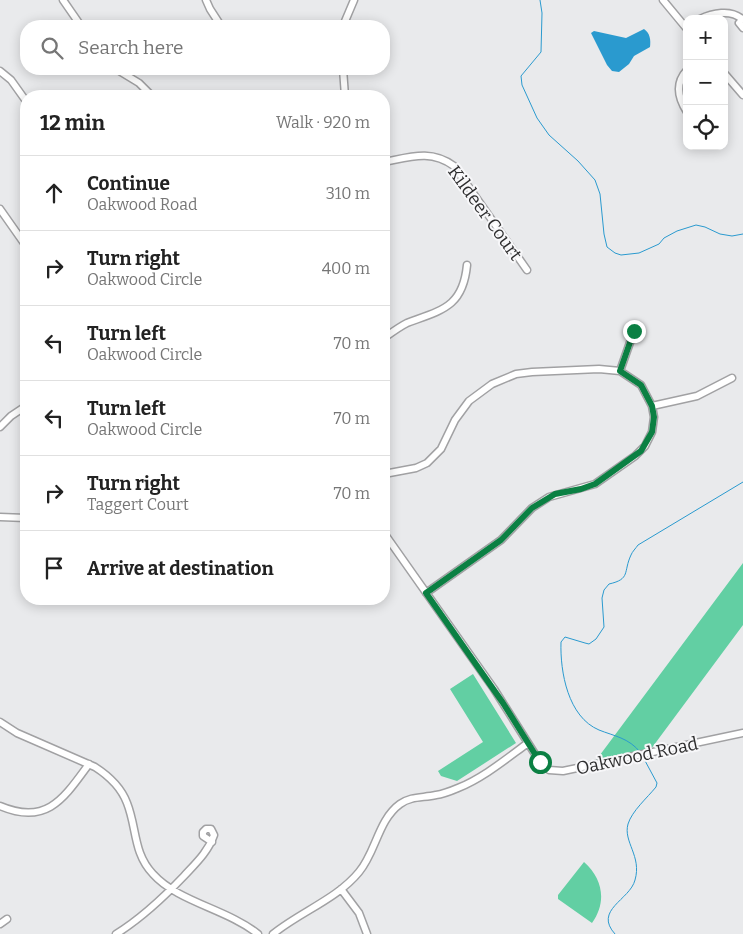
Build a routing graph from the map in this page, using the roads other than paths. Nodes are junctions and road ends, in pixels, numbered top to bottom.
1 (63, 0) edge
2 (206, 0) edge
3 (354, 0) edge
4 (663, 0) edge
5 (710, 15) edge
6 (742, 19) edge
7 (78, 20) edge
8 (218, 20) edge
9 (346, 20) edge
10 (683, 23) edge
11 (743, 28) edge
12 (0, 71) edge
13 (126, 75) edge
14 (343, 75) edge
15 (683, 75) edge
16 (728, 78) edge
17 (146, 90) edge
18 (344, 90) edge
19 (20, 92) edge
20 (743, 95) edge
21 (683, 104) edge
22 (390, 161) edge
23 (0, 209) edge
24 (20, 237) edge
25 (467, 265) dead end
26 (527, 270) dead end
27 (634, 331) dead end
28 (390, 334) edge
29 (620, 371) junction
30 (732, 378) dead end
31 (652, 406) junction
32 (20, 410) edge
33 (0, 427) edge
34 (390, 473) edge
35 (0, 517) edge
36 (20, 518) edge
37 (390, 542) edge
38 (426, 593) junction
39 (0, 722) edge
40 (743, 733) edge
41 (528, 743) junction
42 (89, 764) junction
43 (0, 806) edge
44 (212, 842) dead end
45 (341, 888) junction
46 (172, 889) junction
47 (7, 919) dead end
48 (0, 924) edge
49 (116, 934) edge
50 (258, 934) edge
51 (273, 934) edge
52 (367, 934) edge

1 - 7 street
2 - 8 street
3 - 9 street
4 - 10 street
5 - 6 street
6 - 11 street
12 - 19 street
13 - 17 street
14 - 18 street
15 - 21 street
16 - 20 street
22 - 26 street, Kildeer Court
23 - 24 street
25 - 28 street
27 - 29 street
29 - 31 street
29 - 34 street
30 - 31 street
31 - 38 street
32 - 33 street
35 - 36 street
37 - 38 street, Oakwood Road
38 - 41 street, Oakwood Road
39 - 42 street
40 - 41 street, Oakwood Road
41 - 45 street
42 - 43 street
42 - 46 street
44 - 46 street
45 - 51 street
45 - 52 street
46 - 49 street
46 - 50 street
47 - 48 street

